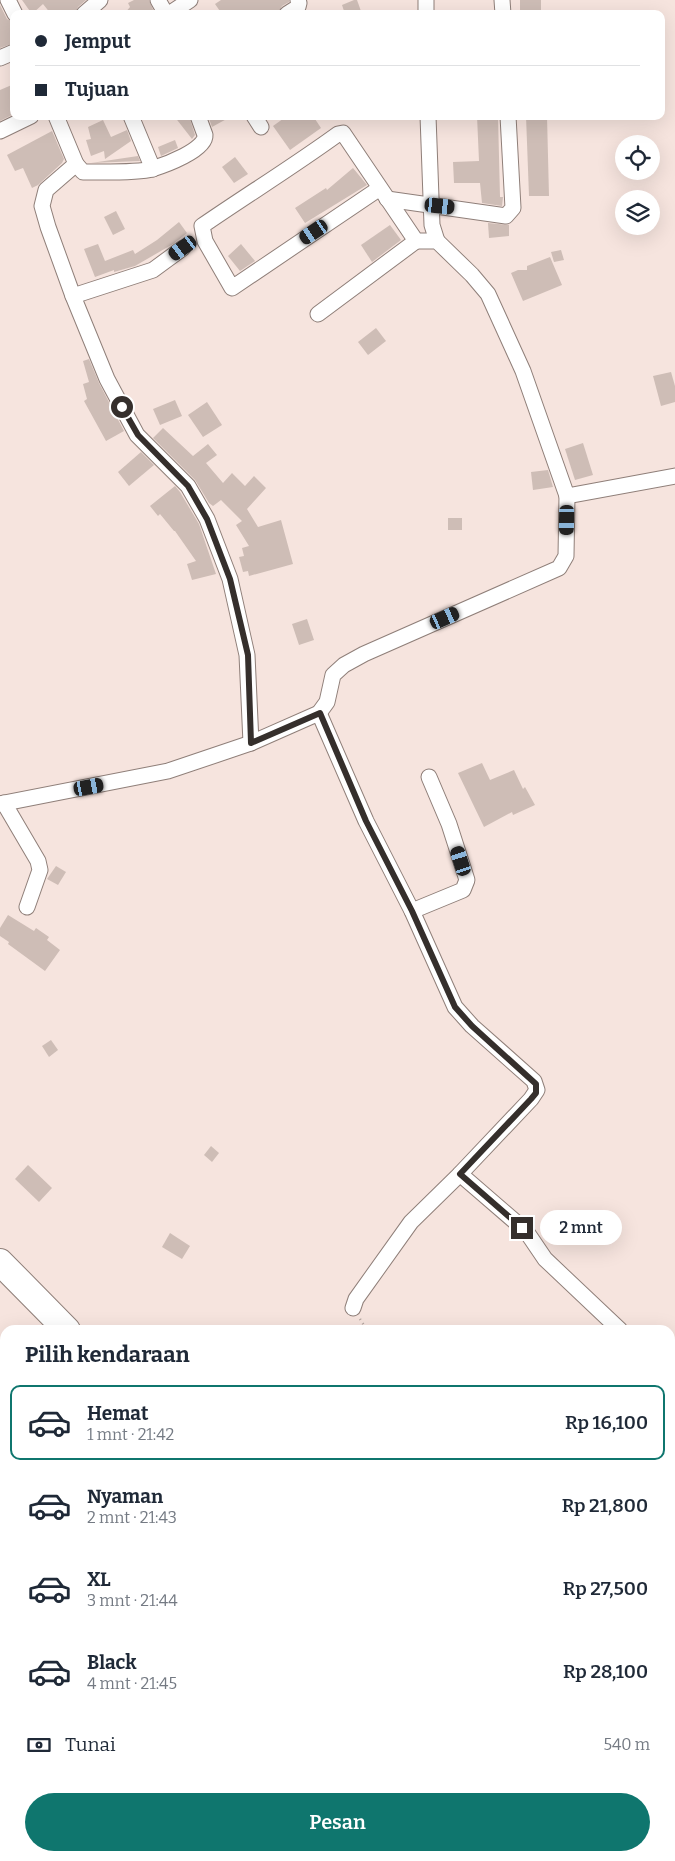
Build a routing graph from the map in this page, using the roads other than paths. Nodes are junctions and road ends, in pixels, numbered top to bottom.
1 (100, 0) edge
2 (190, 0) edge
3 (298, 0) edge
4 (89, 10) edge
5 (174, 10) edge
6 (292, 10) edge
7 (23, 120) edge
8 (58, 120) edge
9 (133, 120) edge
10 (199, 120) edge
11 (428, 120) edge
12 (508, 120) edge
13 (0, 131) edge
14 (76, 164) junction
15 (153, 169) junction
16 (383, 193) junction
17 (430, 204) junction
18 (416, 241) junction
19 (437, 242) junction
20 (183, 248) dead end
21 (72, 296) junction
22 (318, 314) dead end
23 (675, 476) edge
24 (567, 496) junction
25 (320, 713) junction
26 (251, 743) junction
27 (429, 777) dead end
28 (2, 804) edge
29 (27, 907) dead end
30 (412, 911) junction
31 (460, 1174) junction
32 (0, 1262) edge
33 (353, 1308) dead end
34 (62, 1325) edge
35 (615, 1325) edge

1 - 4 street
2 - 5 street
3 - 6 street
7 - 13 street
8 - 14 street
9 - 15 street
10 - 15 street
11 - 17 street
12 - 17 street
14 - 15 street
14 - 21 street
16 - 16 street
16 - 17 street
16 - 18 street
17 - 19 street
18 - 19 street
18 - 22 street
19 - 24 street
20 - 21 street
21 - 26 street
23 - 24 street
24 - 25 street
25 - 26 street
25 - 30 street
26 - 28 street
27 - 30 street
28 - 29 street
30 - 31 street
31 - 33 street
31 - 35 street
32 - 34 highway

